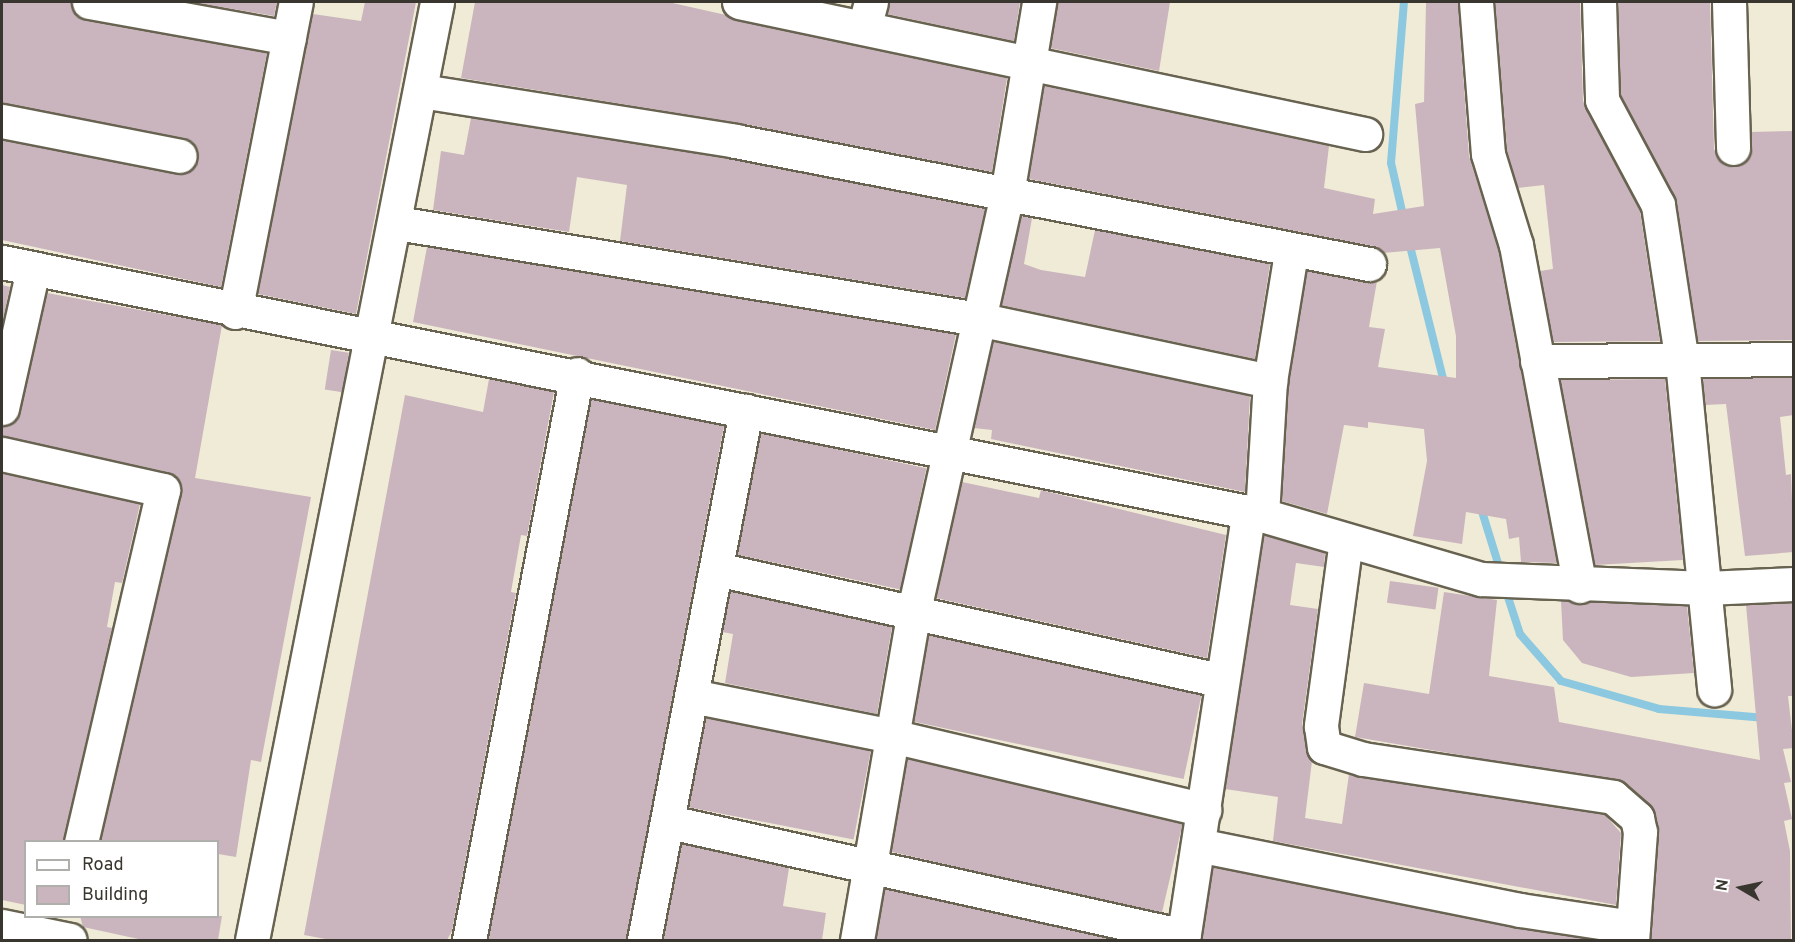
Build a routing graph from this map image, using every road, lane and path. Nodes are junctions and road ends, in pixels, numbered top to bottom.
1 (89, 2) edge
2 (296, 2) edge
3 (436, 2) edge
4 (739, 2) edge
5 (1040, 2) edge
6 (1476, 2) edge
7 (1599, 2) edge
8 (1729, 2) edge
9 (867, 15) edge
10 (289, 38) junction
11 (1029, 62) junction
12 (422, 91) junction
13 (2, 121) edge
14 (1365, 134) dead end
15 (1733, 148) dead end
16 (180, 156) dead end
17 (1007, 194) junction
18 (397, 223) junction
19 (1291, 253) junction
20 (1369, 264) dead end
21 (17, 266) edge
22 (235, 312) junction
23 (978, 320) junction
24 (374, 339) junction
25 (1794, 359) edge
26 (1537, 361) junction
27 (1682, 361) junction
28 (578, 374) junction
29 (1270, 381) junction
30 (2, 408) edge
31 (746, 411) junction
32 (2, 454) edge
33 (949, 454) junction
34 (1255, 515) junction
35 (1346, 540) junction
36 (716, 569) junction
37 (1794, 584) edge
38 (1568, 585) junction
39 (1706, 588) junction
40 (914, 610) junction
41 (1219, 680) junction
42 (1714, 689) dead end
43 (692, 696) junction
44 (892, 736) junction
45 (1204, 810) junction
46 (669, 822) junction
47 (81, 840) edge
48 (1198, 844) junction
49 (871, 865) junction
50 (2, 926) edge
51 (64, 932) edge
52 (1632, 934) edge
53 (1184, 938) edge
54 (252, 940) edge
55 (469, 940) edge
56 (644, 940) edge
57 (857, 940) edge

1 - 10 street
2 - 10 street
3 - 12 street
4 - 9 street
5 - 11 street
6 - 26 street
7 - 27 street
8 - 15 street
9 - 11 street
10 - 22 street
11 - 14 street
11 - 17 street
12 - 17 street
12 - 18 street
13 - 16 street
17 - 19 street
17 - 23 street
18 - 23 street
18 - 24 street
19 - 20 street
19 - 29 street
21 - 22 street
21 - 30 street
22 - 24 street
23 - 29 street
23 - 33 street
24 - 28 street
24 - 54 street
25 - 27 street
26 - 27 street
26 - 38 street
27 - 39 street
28 - 31 street
28 - 55 street
29 - 34 street
31 - 33 street
31 - 36 street
32 - 47 street
33 - 34 street
33 - 40 street
34 - 35 street
34 - 41 street
35 - 38 street
35 - 52 street
36 - 40 street
36 - 43 street
37 - 39 street
38 - 39 street
39 - 42 street
40 - 41 street
40 - 44 street
41 - 45 street
43 - 44 street
43 - 46 street
44 - 45 street
44 - 49 street
45 - 48 street
46 - 49 street
46 - 56 street
48 - 52 street
48 - 53 street
49 - 53 street
49 - 57 street
50 - 51 street

